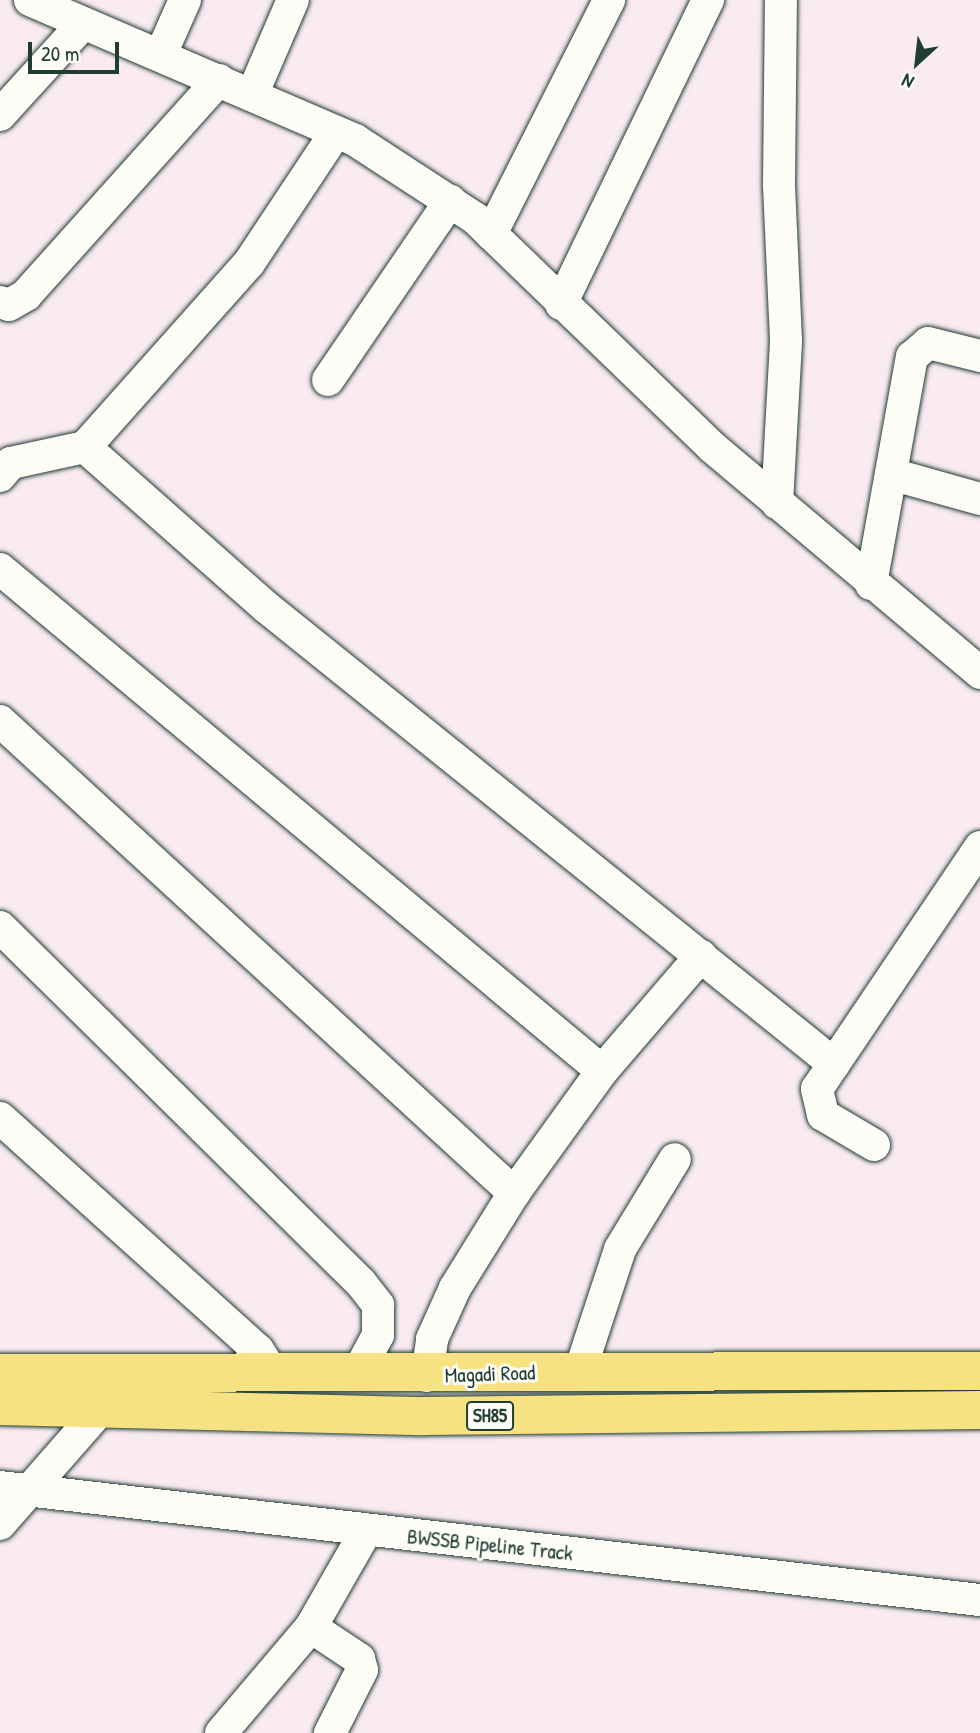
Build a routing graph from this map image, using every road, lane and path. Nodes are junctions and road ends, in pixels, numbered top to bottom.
1 (30, 0) edge
2 (185, 0) edge
3 (293, 0) edge
4 (609, 0) edge
5 (708, 0) edge
6 (781, 0) edge
7 (82, 25) junction
8 (161, 54) junction
9 (219, 80) junction
10 (252, 94) junction
11 (0, 115) edge
12 (336, 132) junction
13 (450, 201) junction
14 (491, 234) junction
15 (0, 302) edge
16 (561, 304) junction
17 (980, 356) edge
18 (328, 380) dead end
19 (85, 447) junction
20 (4, 464) edge
21 (891, 474) junction
22 (980, 499) edge
23 (777, 503) junction
24 (0, 569) edge
25 (872, 584) junction
26 (980, 673) edge
27 (0, 721) edge
28 (980, 847) edge
29 (1, 927) edge
30 (701, 956) junction
31 (834, 1064) junction
32 (602, 1072) junction
33 (0, 1118) edge
34 (874, 1145) dead end
35 (675, 1159) dead end
36 (514, 1193) junction
37 (270, 1369) junction
38 (580, 1371) junction
39 (980, 1371) edge
40 (0, 1373) edge
41 (357, 1374) junction
42 (427, 1376) junction
43 (0, 1406) edge
44 (980, 1410) edge
45 (99, 1411) junction
46 (15, 1488) edge
47 (0, 1524) edge
48 (366, 1531) junction
49 (980, 1600) edge
50 (311, 1627) junction
51 (221, 1733) edge
52 (330, 1733) edge

1 - 7 street
2 - 8 street
3 - 10 street
4 - 14 street
5 - 16 street
6 - 23 street
7 - 8 street
7 - 11 street
8 - 9 street
9 - 10 street
9 - 15 street
10 - 12 street
12 - 13 street
12 - 19 street
13 - 14 street
13 - 18 street
14 - 16 street
16 - 23 street
17 - 21 street
19 - 20 street
19 - 30 street
21 - 22 street
21 - 25 street
23 - 25 street
24 - 32 street
25 - 26 street
27 - 36 street
28 - 31 street
29 - 41 street
30 - 31 street
30 - 32 street
31 - 34 street
32 - 36 street
33 - 37 street
35 - 38 street
36 - 42 street
37 - 40 main road, Magadi Road / SH85
37 - 41 main road, Magadi Road / SH85
38 - 39 main road, Magadi Road / SH85
38 - 42 main road, Magadi Road / SH85
41 - 42 main road, Magadi Road / SH85
43 - 45 main road, Magadi Road / SH85
44 - 45 main road, Magadi Road / SH85
45 - 46 street
46 - 47 street
46 - 48 street, BWSSB Pipeline Track
48 - 49 street, BWSSB Pipeline Track
48 - 50 street
50 - 51 street
50 - 52 street

